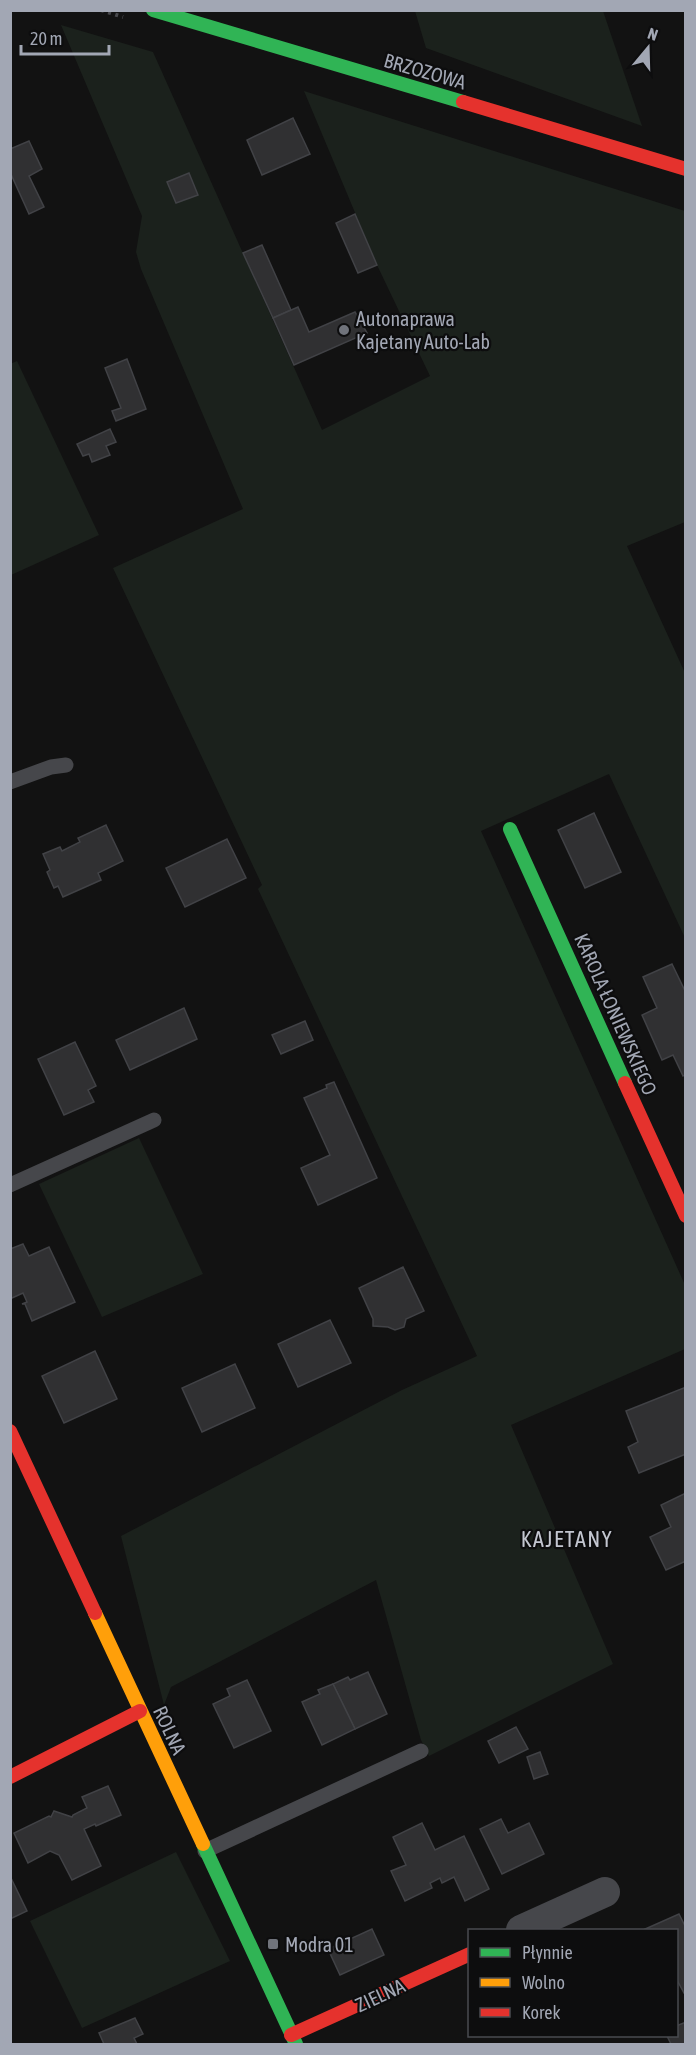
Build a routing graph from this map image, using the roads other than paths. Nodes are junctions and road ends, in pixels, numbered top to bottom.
1 (153, 10) edge
2 (686, 169) edge
3 (66, 765) dead end
4 (10, 782) edge
5 (510, 829) dead end
6 (154, 1120) dead end
7 (10, 1185) edge
8 (686, 1216) edge
9 (10, 1431) edge
10 (140, 1711) junction
11 (421, 1751) dead end
12 (10, 1777) edge
13 (205, 1851) junction
14 (605, 1892) dead end
15 (523, 1929) edge
16 (468, 1955) edge
17 (293, 2040) edge

1 - 2 street, BRZOZOWA
3 - 4 lane
5 - 8 street, KAROLA ŁONIEWSKIEGO
6 - 7 lane
9 - 10 street, ROLNA
10 - 12 street
10 - 13 street, ROLNA
11 - 13 lane
13 - 17 street, ROLNA
14 - 15 street
16 - 17 street, ZIELNA

